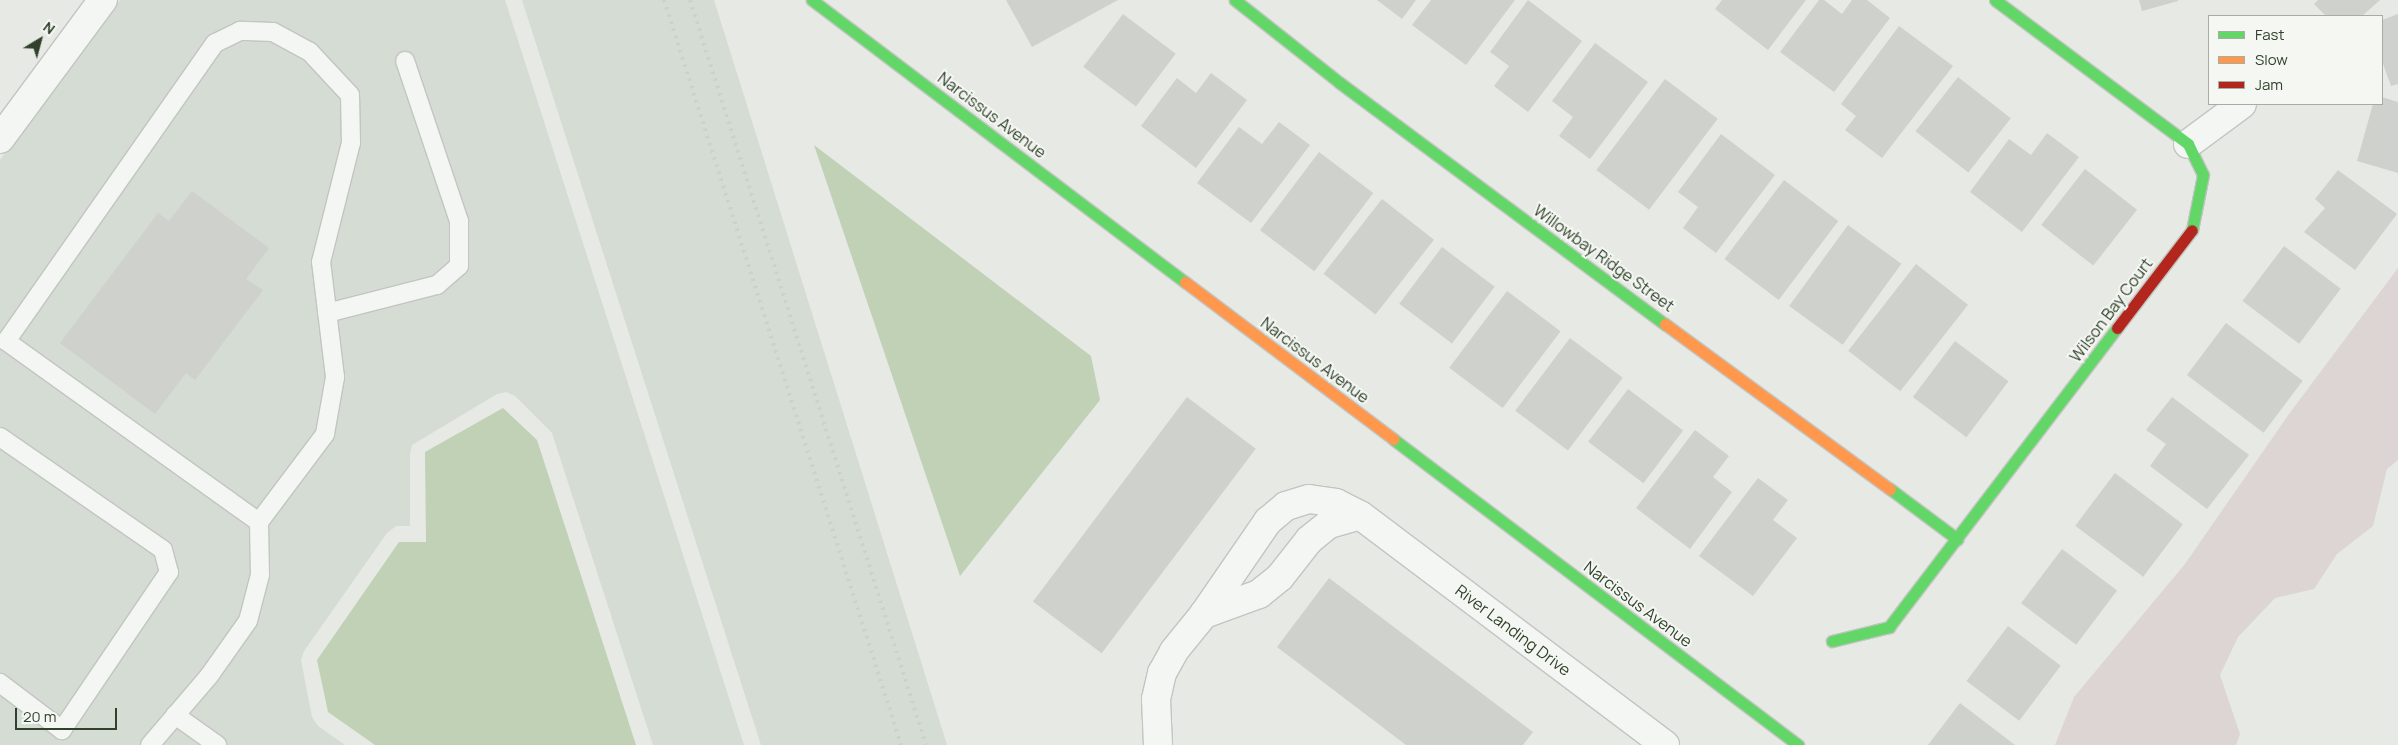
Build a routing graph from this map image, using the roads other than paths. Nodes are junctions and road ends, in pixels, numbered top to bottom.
1 (103, 0) edge
2 (812, 0) edge
3 (1235, 0) edge
4 (1995, 0) edge
5 (405, 61) dead end
6 (2241, 105) edge
7 (0, 139) edge
8 (2188, 144) junction
9 (327, 313) junction
10 (0, 437) edge
11 (1360, 515) junction
12 (259, 522) junction
13 (1957, 539) junction
14 (1204, 614) junction
15 (1832, 641) dead end
16 (0, 683) edge
17 (175, 715) junction
18 (150, 745) edge
19 (217, 745) edge
20 (1158, 745) edge
21 (1665, 745) edge
22 (1798, 745) edge

1 - 7 street
2 - 22 street, Narcissus Avenue
3 - 13 street, Willowbay Ridge Street
4 - 8 street, Wilson Bay Court
5 - 9 lane
6 - 8 street
8 - 13 street, Wilson Bay Court
9 - 12 lane
9 - 12 lane
10 - 16 lane
11 - 14 street
11 - 14 street, River Landing Drive
11 - 21 street, River Landing Drive
12 - 17 lane
13 - 15 street, Wilson Bay Court
14 - 20 street, River Landing Drive
17 - 18 lane
17 - 19 lane

